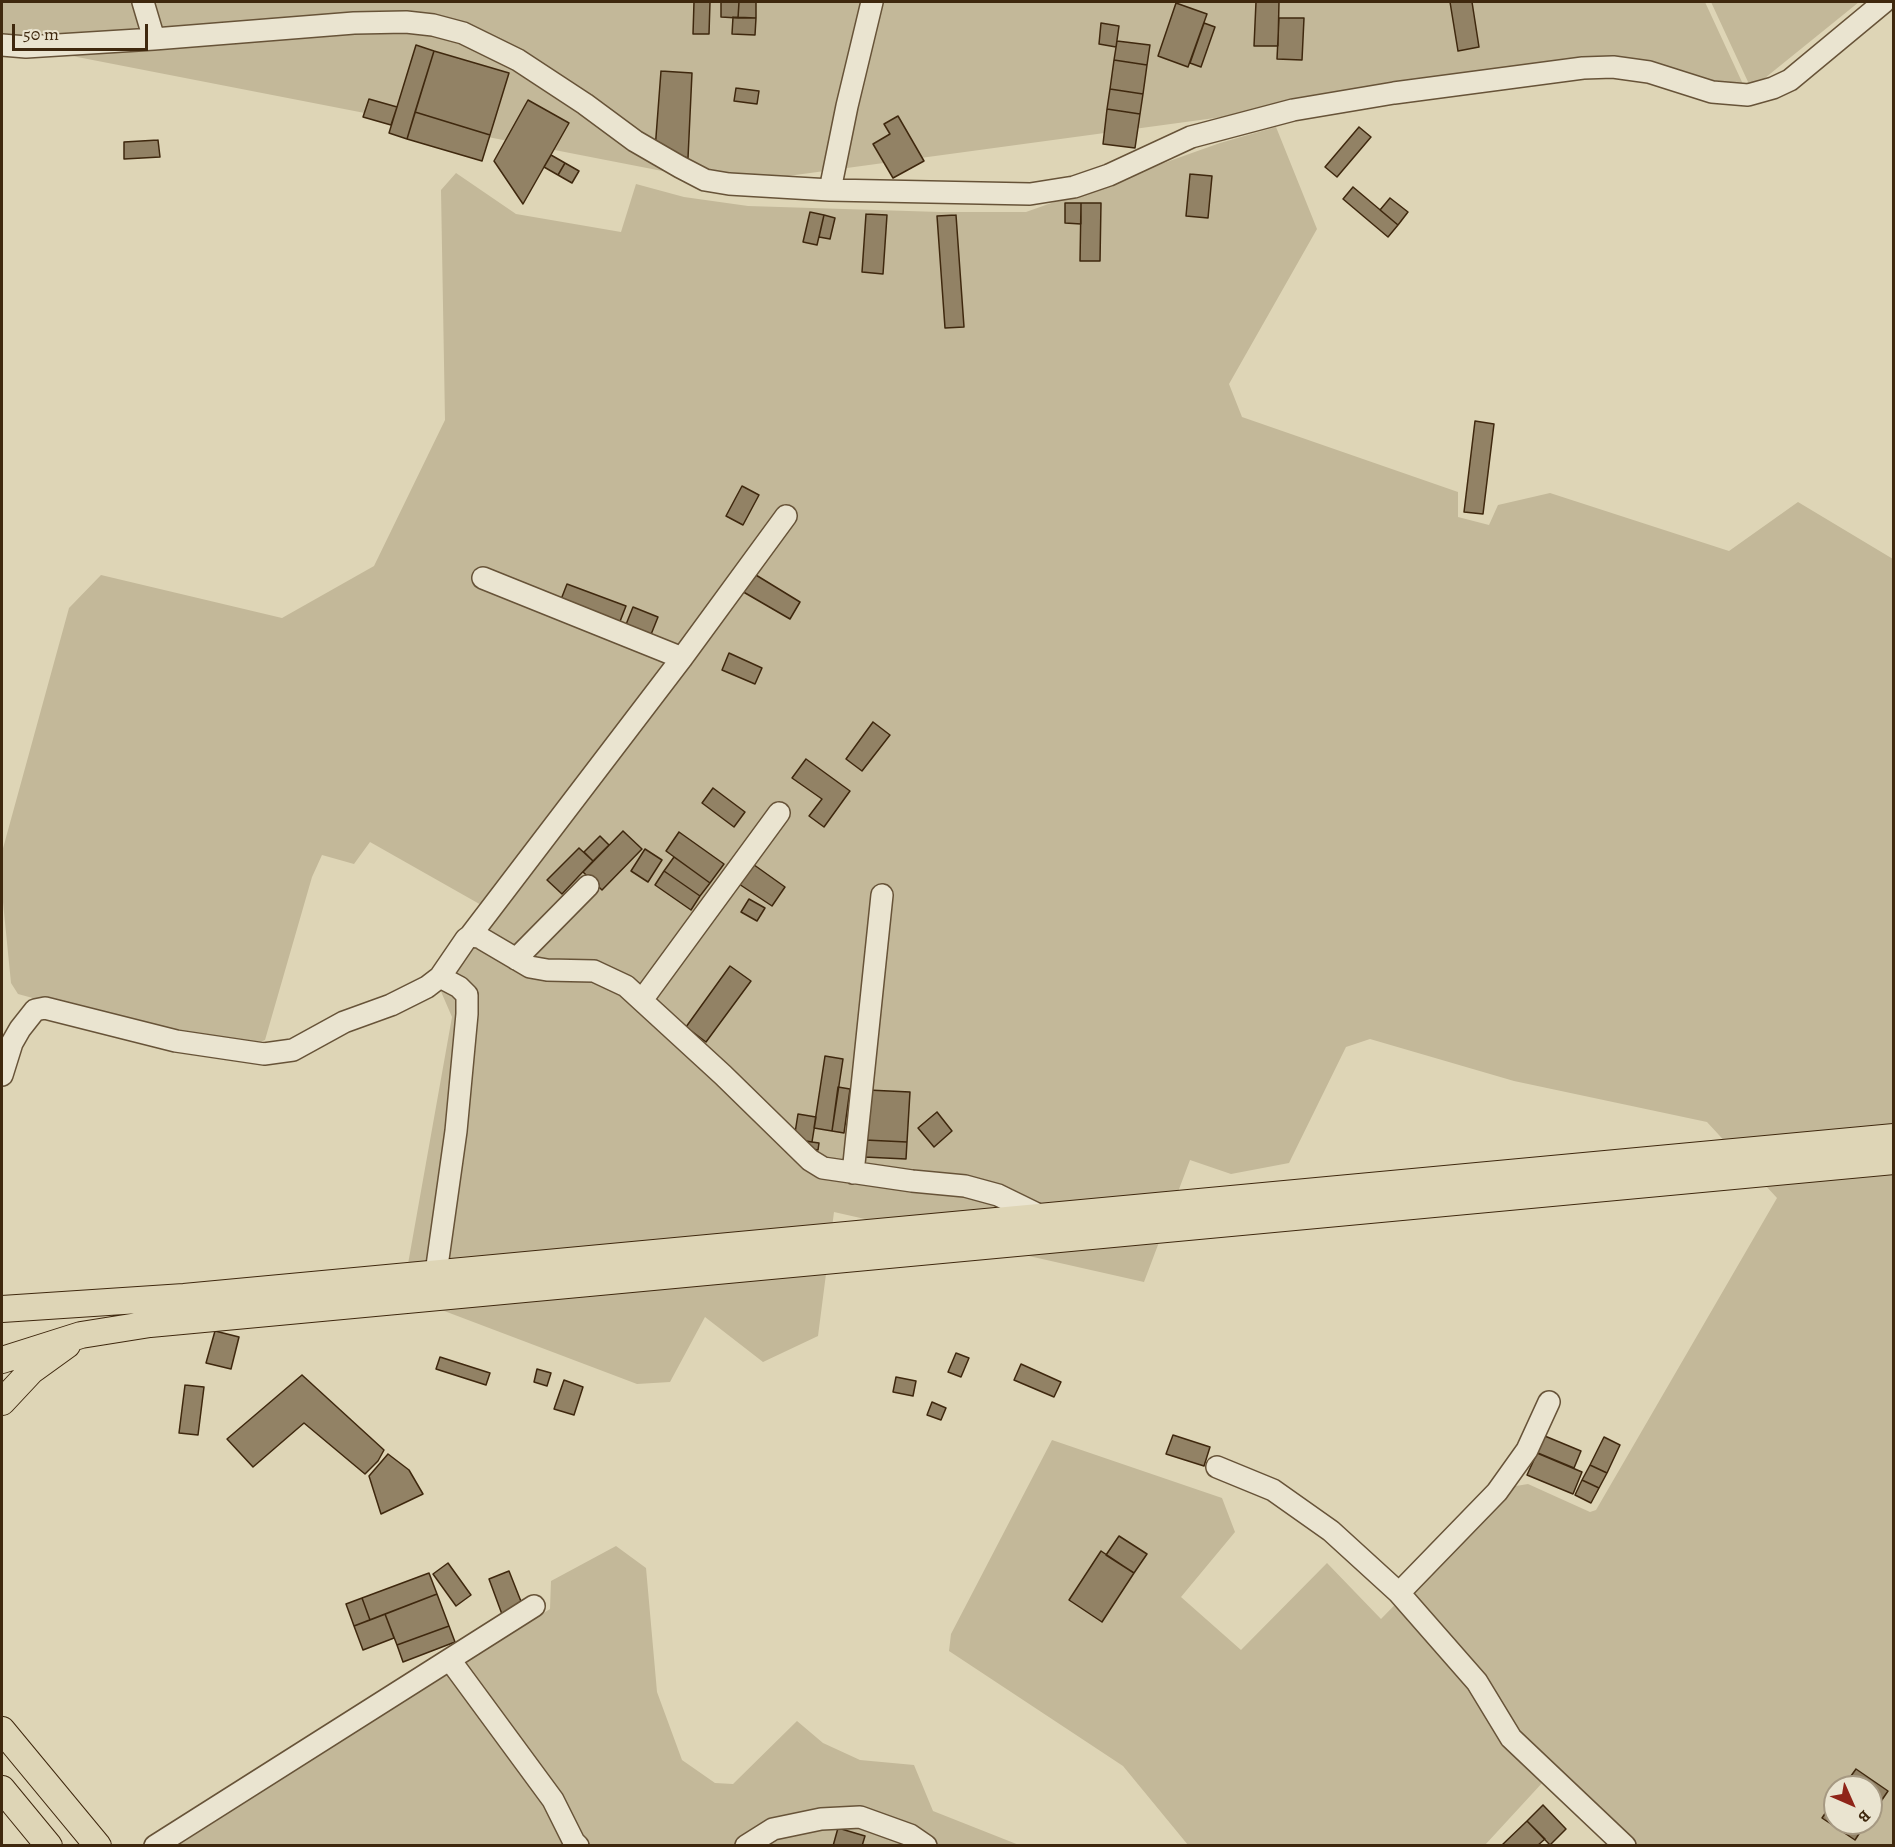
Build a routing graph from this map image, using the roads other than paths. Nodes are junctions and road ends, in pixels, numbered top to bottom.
1 (144, 2) edge
2 (873, 2) edge
3 (1884, 2) edge
4 (154, 39) junction
5 (2, 45) edge
6 (830, 190) junction
7 (786, 516) dead end
8 (483, 578) dead end
9 (682, 658) junction
10 (779, 813) dead end
11 (588, 886) dead end
12 (882, 895) dead end
13 (470, 936) junction
14 (516, 959) junction
15 (440, 977) junction
16 (642, 1000) junction
17 (2, 1074) edge
18 (1893, 1137) edge
19 (1893, 1161) edge
20 (853, 1173) junction
21 (1043, 1216) junction
22 (436, 1273) junction
23 (2, 1309) edge
24 (81, 1335) junction
25 (2, 1360) edge
26 (2, 1402) edge
27 (1549, 1402) dead end
28 (1217, 1467) dead end
29 (1399, 1593) junction
30 (534, 1606) dead end
31 (450, 1660) junction
32 (2, 1730) edge
33 (2, 1789) edge
34 (49, 1845) edge
35 (98, 1845) edge
36 (155, 1845) edge
37 (578, 1845) edge
38 (746, 1845) edge
39 (926, 1845) edge
40 (1625, 1845) edge

1 - 4 street
2 - 6 street
3 - 6 street
4 - 5 street
4 - 6 street
7 - 9 street
8 - 9 street
9 - 13 street
10 - 16 street
11 - 14 street
12 - 20 street
13 - 14 street
13 - 15 street
14 - 16 street
15 - 17 street
15 - 22 street
16 - 20 street
18 - 21 main road
19 - 24 main road
20 - 21 street
21 - 22 main road
22 - 23 main road
24 - 25 main road
24 - 26 main road
27 - 29 street
28 - 29 street
29 - 40 street
30 - 31 street
31 - 36 street
31 - 37 street
32 - 35 main road
33 - 34 main road
38 - 39 street

